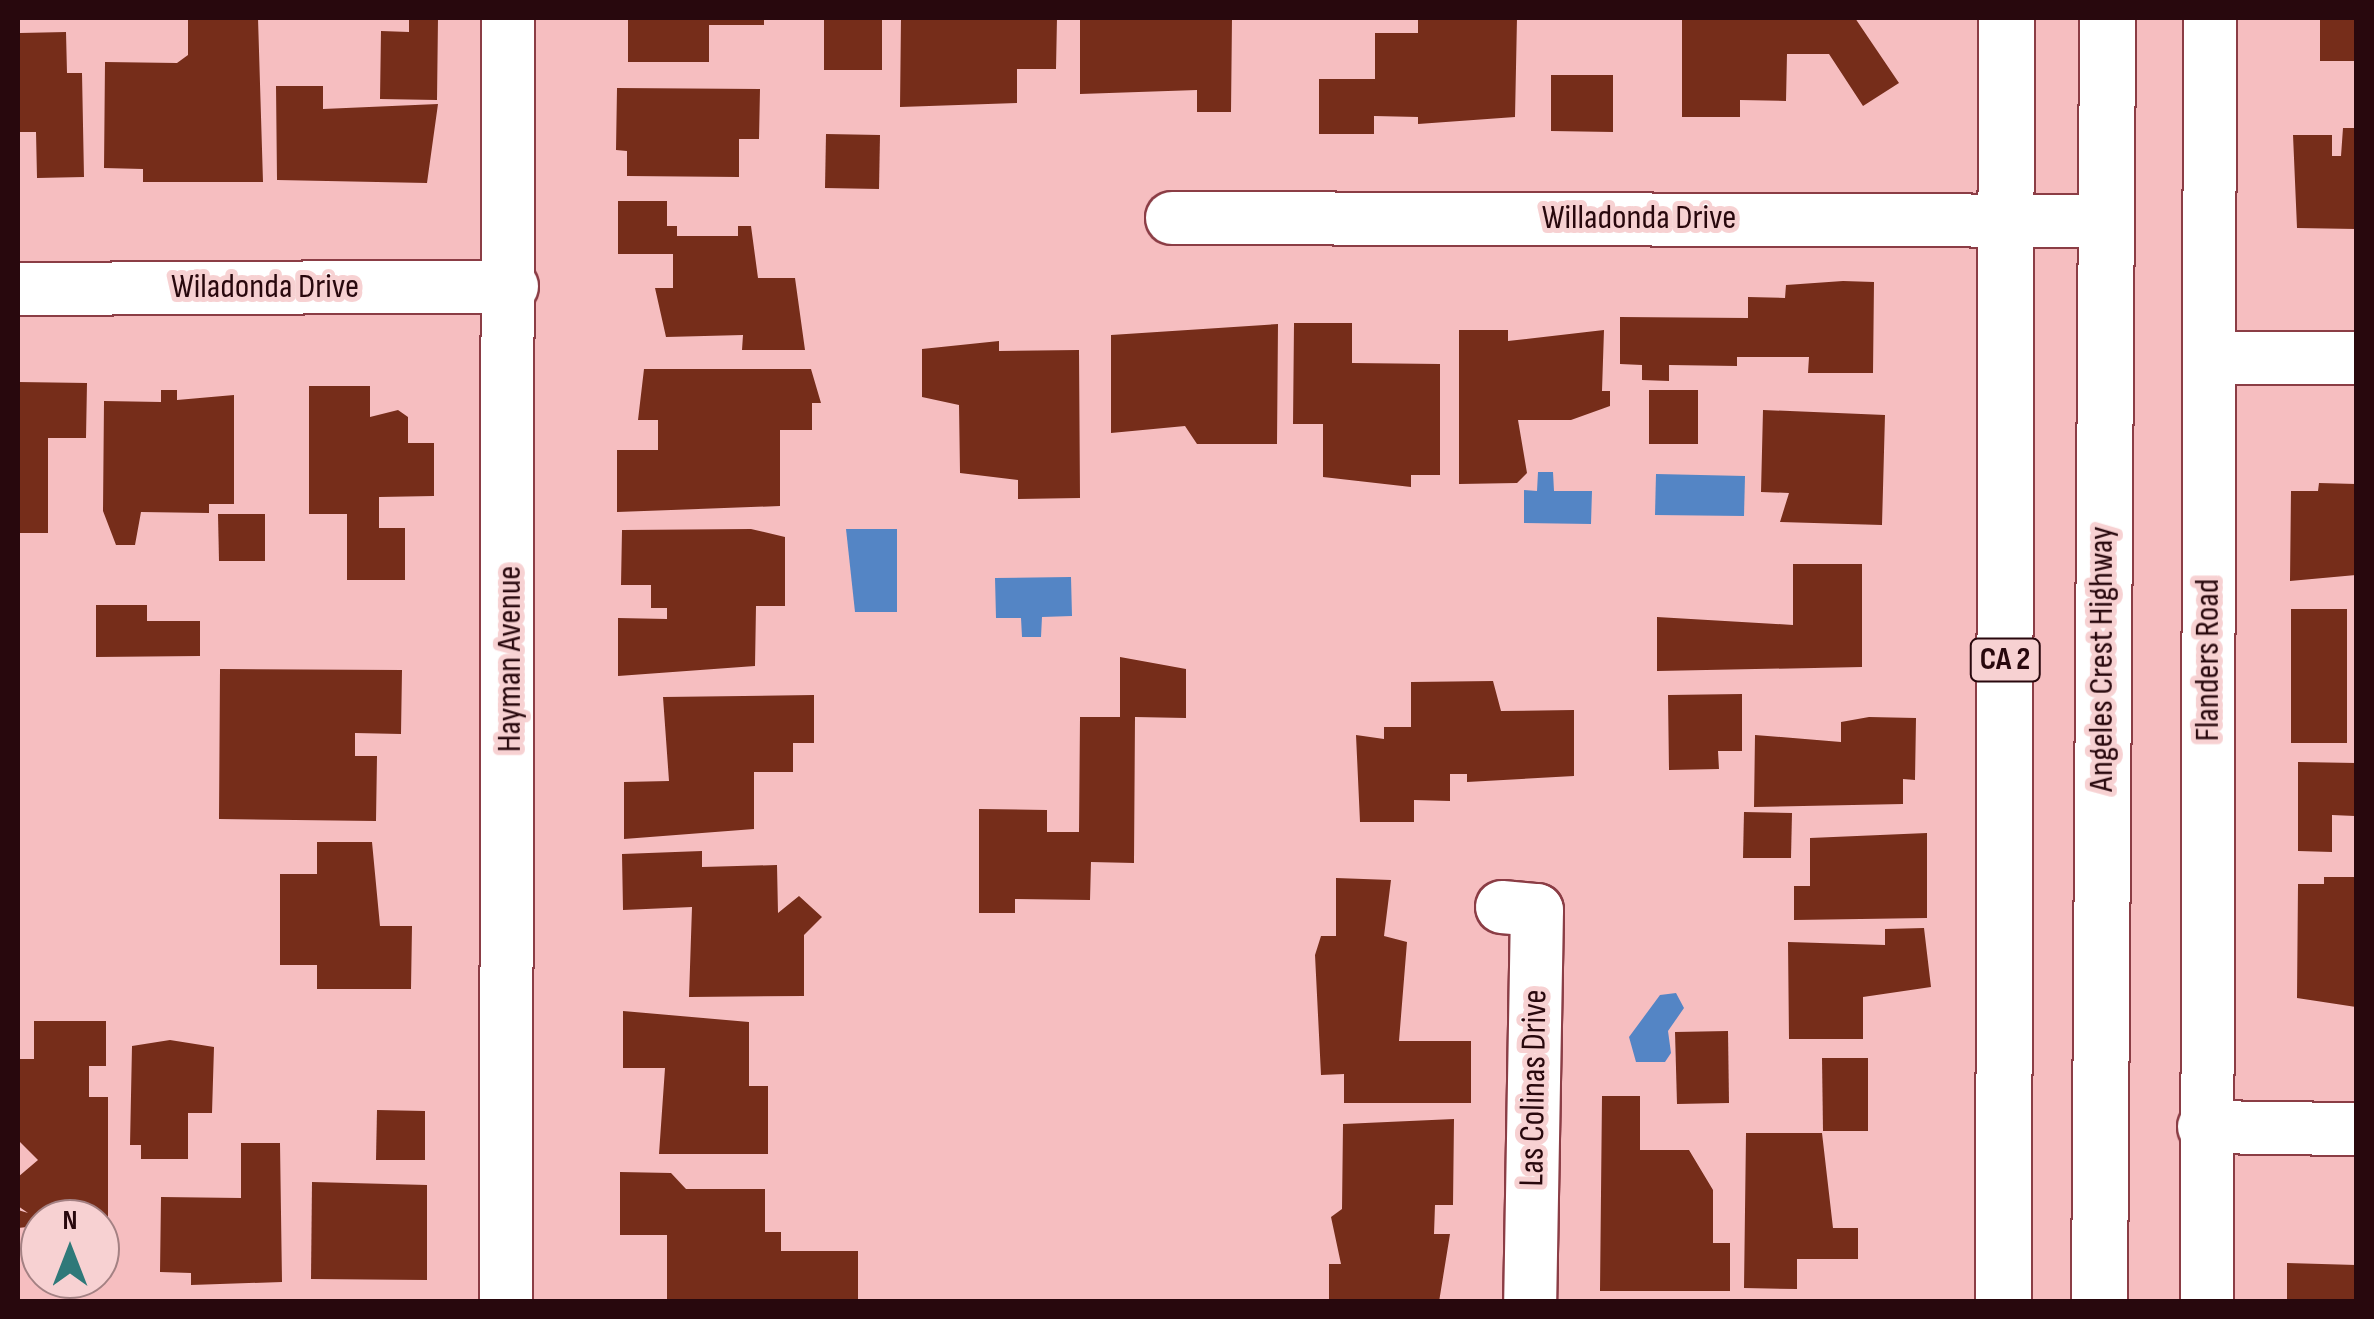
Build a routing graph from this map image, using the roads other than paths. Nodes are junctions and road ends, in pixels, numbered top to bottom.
1 (508, 18) edge
2 (2006, 18) edge
3 (2106, 18) edge
4 (2210, 18) edge
5 (1172, 218) dead end
6 (2006, 218) junction
7 (2105, 221) junction
8 (512, 286) junction
9 (18, 288) edge
10 (2210, 358) junction
11 (2356, 358) edge
12 (1502, 907) dead end
13 (2204, 1127) junction
14 (2356, 1129) edge
15 (506, 1302) edge
16 (1530, 1302) edge
17 (2002, 1302) edge
18 (2099, 1302) edge
19 (2207, 1302) edge

1 - 8 street, Hayman Avenue
2 - 6 main road, CA 2
3 - 7 main road, Angeles Crest Highway
4 - 10 street, Flanders Road
5 - 6 street, Willadonda Drive
6 - 7 street, Willadonda Drive
6 - 17 main road, CA 2
7 - 18 main road, Angeles Crest Highway
8 - 9 street, Wiladonda Drive
8 - 15 street, Hayman Avenue
10 - 11 street
10 - 13 street, Flanders Road
12 - 16 street, Las Colinas Drive
13 - 14 street
13 - 19 street, Flanders Road

